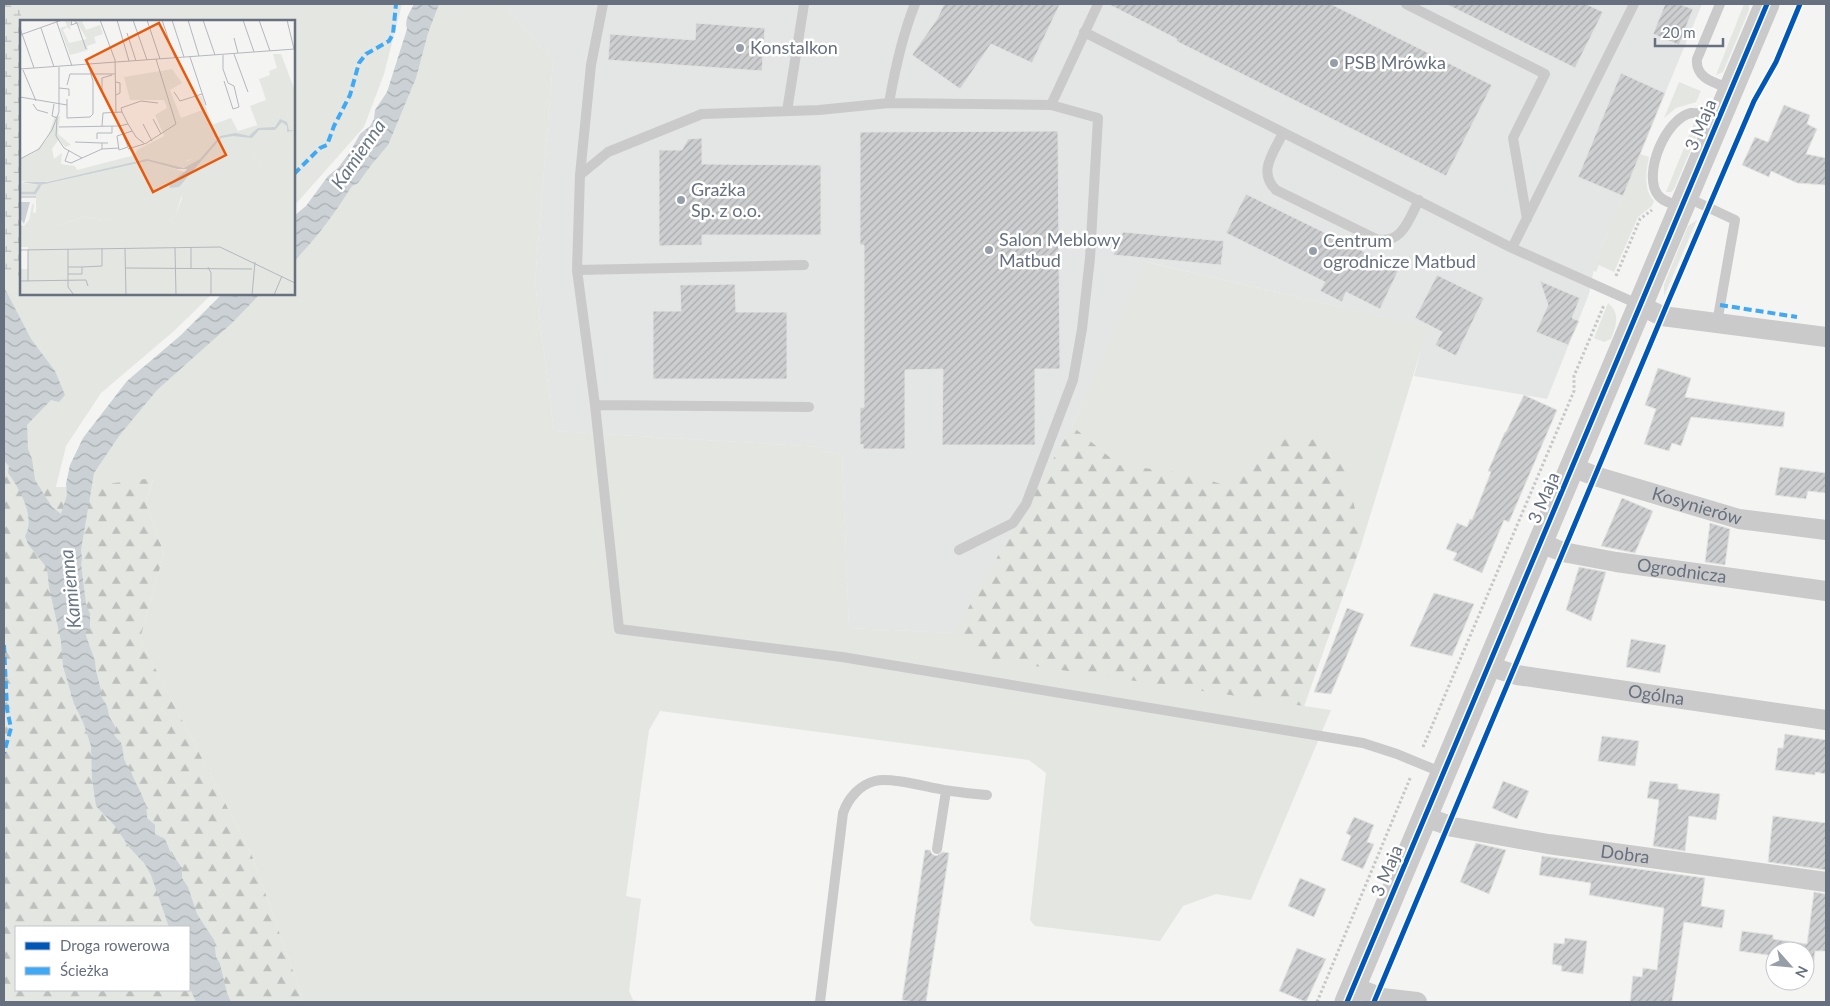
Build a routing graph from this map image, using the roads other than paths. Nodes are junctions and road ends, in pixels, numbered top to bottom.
1 (604, 4) edge
2 (804, 4) edge
3 (915, 4) edge
4 (1098, 4) edge
5 (1406, 4) edge
6 (1634, 4) edge
7 (1720, 4) edge
8 (1767, 4) edge
9 (1084, 32) junction
10 (1731, 89) junction
11 (888, 103) junction
12 (1052, 105) junction
13 (787, 111) junction
14 (1718, 120) junction
15 (1283, 133) junction
16 (580, 175) junction
17 (1419, 200) junction
18 (1684, 202) junction
19 (1527, 219) junction
20 (1512, 248) junction
21 (804, 265) dead end
22 (577, 270) junction
23 (1641, 306) junction
24 (1717, 323) junction
25 (1826, 337) edge
26 (595, 406) junction
27 (809, 407) dead end
28 (1572, 467) junction
29 (1826, 530) edge
30 (1540, 543) junction
31 (959, 550) dead end
32 (1826, 591) edge
33 (1488, 666) junction
34 (1826, 720) edge
35 (1443, 773) junction
36 (946, 790) junction
37 (987, 795) dead end
38 (1425, 817) junction
39 (937, 849) dead end
40 (1826, 882) edge
41 (1350, 995) edge
42 (820, 1002) edge
43 (1417, 1002) edge

1 - 16 lane
2 - 13 lane
3 - 11 lane
4 - 9 lane
5 - 19 lane
6 - 19 lane
7 - 10 lane
8 - 10 street, 3 Maja
9 - 12 lane
9 - 15 lane
10 - 14 street, 3 Maja
11 - 12 lane
11 - 13 lane
12 - 31 lane
13 - 16 lane
14 - 18 street, 3 Maja
14 - 18 lane
15 - 17 lane
15 - 17 lane
16 - 22 lane
17 - 20 lane
18 - 23 street, 3 Maja
18 - 24 lane
19 - 20 lane
20 - 23 lane
21 - 22 lane
22 - 26 lane
23 - 24 street
23 - 28 street, 3 Maja
24 - 25 street
26 - 27 lane
26 - 35 lane
28 - 29 street, Kosynierów
28 - 30 street, 3 Maja
30 - 32 street, Ogrodnicza
30 - 33 street, 3 Maja
33 - 34 street, Ogólna
33 - 35 street, 3 Maja
35 - 38 street, 3 Maja
36 - 37 lane
36 - 39 lane
36 - 42 lane
38 - 40 street, Dobra
38 - 41 street, 3 Maja
41 - 43 street

